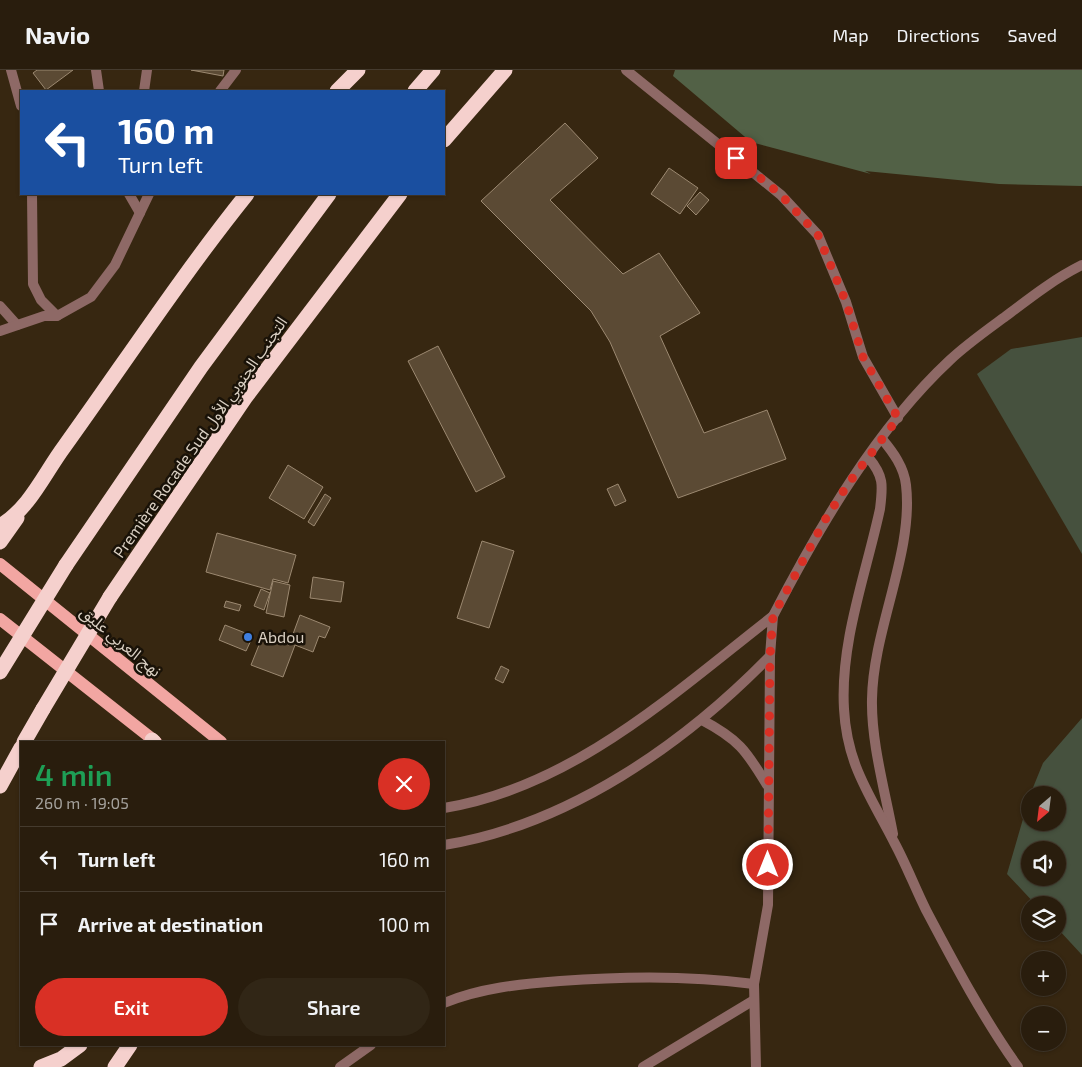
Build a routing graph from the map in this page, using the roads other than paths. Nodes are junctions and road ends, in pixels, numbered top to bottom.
1 (11, 70) edge
2 (96, 70) edge
3 (147, 70) edge
4 (236, 70) edge
5 (358, 70) edge
6 (433, 70) edge
7 (505, 70) edge
8 (626, 70) edge
9 (99, 90) edge
10 (144, 90) edge
11 (221, 90) edge
12 (338, 90) edge
13 (416, 90) edge
14 (20, 102) edge
15 (445, 139) edge
16 (32, 195) edge
17 (130, 195) edge
18 (149, 195) edge
19 (246, 195) edge
20 (328, 195) edge
21 (399, 195) edge
22 (140, 213) junction
23 (1082, 265) edge
24 (0, 306) edge
25 (57, 316) junction
26 (17, 325) junction
27 (1, 330) edge
28 (898, 418) junction
29 (882, 439) junction
30 (868, 457) junction
31 (23, 508) junction
32 (0, 526) edge
33 (0, 542) edge
34 (0, 564) edge
35 (773, 616) junction
36 (0, 619) edge
37 (770, 656) junction
38 (0, 672) edge
39 (702, 720) junction
40 (25, 741) edge
41 (153, 741) edge
42 (220, 741) edge
43 (20, 750) edge
44 (0, 786) edge
45 (768, 786) junction
46 (445, 808) edge
47 (894, 842) junction
48 (445, 845) edge
49 (754, 984) junction
50 (754, 1000) junction
51 (445, 1003) edge
52 (79, 1046) edge
53 (129, 1046) edge
54 (370, 1046) edge
55 (41, 1067) edge
56 (115, 1067) edge
57 (340, 1067) edge
58 (643, 1067) edge
59 (756, 1067) edge
60 (1018, 1067) edge

1 - 14 street
2 - 9 street
3 - 10 street
4 - 11 street
5 - 12 highway
6 - 13 highway
7 - 15 highway
8 - 28 street
16 - 25 street
17 - 22 street
18 - 22 street
19 - 31 highway
20 - 38 highway, bridge
21 - 40 highway, Première Rocade Sud التجنب الجنوبي الأول, bridge
22 - 25 street
23 - 28 street
24 - 26 street
25 - 26 street
26 - 27 street
28 - 29 street
29 - 30 street
29 - 47 street
30 - 35 street
30 - 47 street
31 - 32 highway
31 - 33 highway
34 - 42 main road, نهج العربي عليق
35 - 37 street
35 - 46 street
36 - 41 main road
37 - 39 street
37 - 45 street
39 - 45 street
39 - 48 street
43 - 44 highway
45 - 49 street
47 - 60 street
49 - 50 street
49 - 51 street
50 - 58 street
50 - 59 street
52 - 55 highway
53 - 56 highway
54 - 57 street

